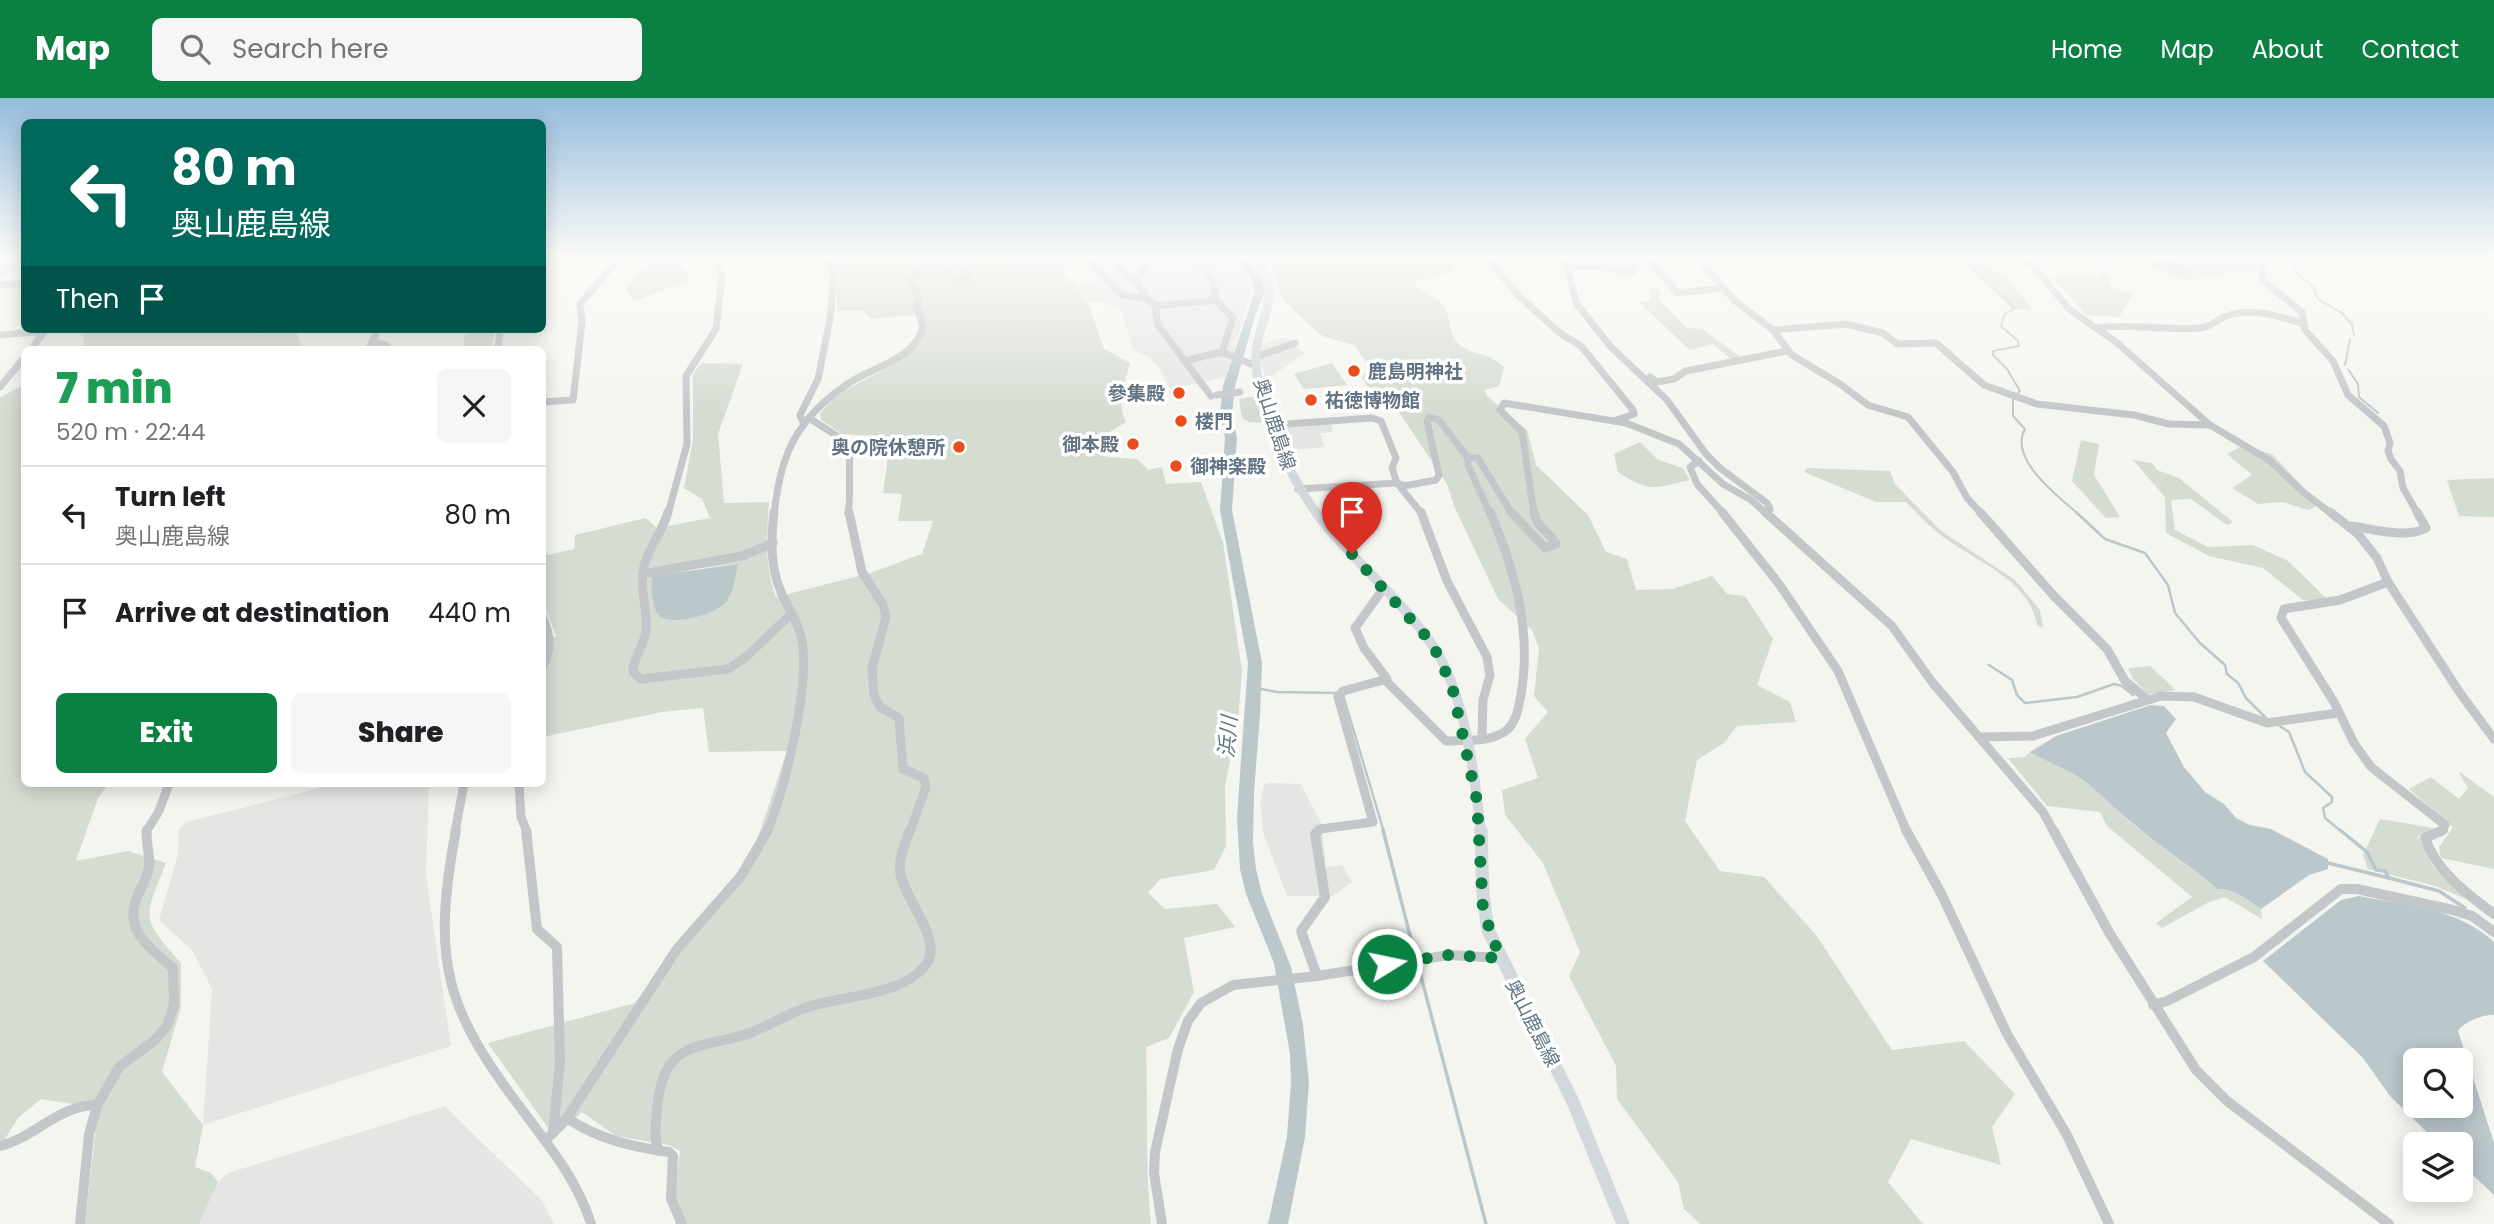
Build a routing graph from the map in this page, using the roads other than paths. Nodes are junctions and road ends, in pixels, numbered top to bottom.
1 (581, 310) edge
2 (718, 310) edge
3 (830, 310) edge
4 (918, 310) edge
5 (1156, 310) edge
6 (1225, 310) edge
7 (1265, 310) edge
8 (1535, 310) edge
9 (1581, 310) edge
10 (1745, 310) edge
11 (2070, 310) edge
12 (2298, 310) edge
13 (2303, 324) junction
14 (2097, 328) junction
15 (1773, 330) junction
16 (21, 333) edge
17 (376, 333) edge
18 (0, 335) edge
19 (372, 342) junction
20 (1295, 343) dead end
21 (370, 346) edge
22 (387, 346) edge
23 (1787, 351) junction
24 (1225, 353) junction
25 (1184, 361) junction
26 (1252, 361) junction
27 (21, 362) edge
28 (1633, 369) junction
29 (0, 387) edge
30 (1240, 392) dead end
31 (546, 402) edge
32 (806, 421) junction
33 (1614, 421) junction
34 (1273, 425) junction
35 (2210, 425) junction
36 (1468, 458) junction
37 (1699, 461) junction
38 (1397, 483) junction
39 (1298, 489) junction
40 (1768, 514) junction
41 (2349, 525) junction
42 (773, 543) junction
43 (643, 573) junction
44 (2388, 582) junction
45 (1383, 589) junction
46 (792, 613) junction
47 (546, 625) edge
48 (546, 662) edge
49 (1386, 681) junction
50 (2147, 699) junction
51 (2338, 713) junction
52 (1482, 737) junction
53 (1979, 737) junction
54 (1464, 740) junction
55 (2494, 740) edge
56 (168, 787) edge
57 (463, 787) edge
58 (519, 787) edge
59 (2494, 914) edge
60 (2494, 932) edge
61 (1500, 958) junction
62 (1314, 976) junction
63 (2153, 1005) junction
64 (97, 1105) junction
65 (567, 1118) junction
66 (549, 1137) junction
67 (0, 1146) edge
68 (659, 1151) junction
69 (80, 1224) edge
70 (591, 1224) edge
71 (682, 1224) edge
72 (1162, 1224) edge
73 (1623, 1224) edge
74 (2109, 1224) edge
75 (2389, 1224) edge

1 - 31 street
2 - 43 street
3 - 32 street
4 - 32 street
5 - 25 street
6 - 24 street
7 - 26 main road, 奥山鹿島線
8 - 33 street
9 - 28 street
10 - 15 street
11 - 14 street
12 - 13 street
13 - 14 street
13 - 41 street
14 - 35 street
15 - 23 street
15 - 35 street
16 - 18 street
17 - 19 street
19 - 21 street
19 - 22 street
20 - 26 street
23 - 28 street
23 - 50 street
24 - 25 street
24 - 26 street
25 - 30 street
26 - 34 main road, 奥山鹿島線
27 - 29 street
28 - 40 street
32 - 42 street
32 - 68 street
33 - 36 street
33 - 37 street
34 - 38 street
34 - 39 main road, 奥山鹿島線
35 - 41 street
36 - 38 street
36 - 52 street
37 - 40 street
37 - 74 street
38 - 39 street
38 - 52 street
39 - 45 main road, 奥山鹿島線
40 - 53 street
41 - 44 street
42 - 43 street
42 - 46 street
43 - 46 street
44 - 51 street
44 - 55 street
45 - 49 street
45 - 54 main road, 奥山鹿島線
46 - 65 street
47 - 48 street
49 - 54 street
49 - 62 street
50 - 51 street
50 - 53 street
51 - 59 street
52 - 54 street
53 - 63 street
54 - 61 main road, 奥山鹿島線
56 - 64 street
57 - 66 street
58 - 66 street
60 - 63 street
61 - 62 street
61 - 73 main road, 奥山鹿島線
62 - 72 street
63 - 75 street
64 - 67 street
64 - 69 street
65 - 66 street
65 - 68 street
66 - 70 street
68 - 71 street

